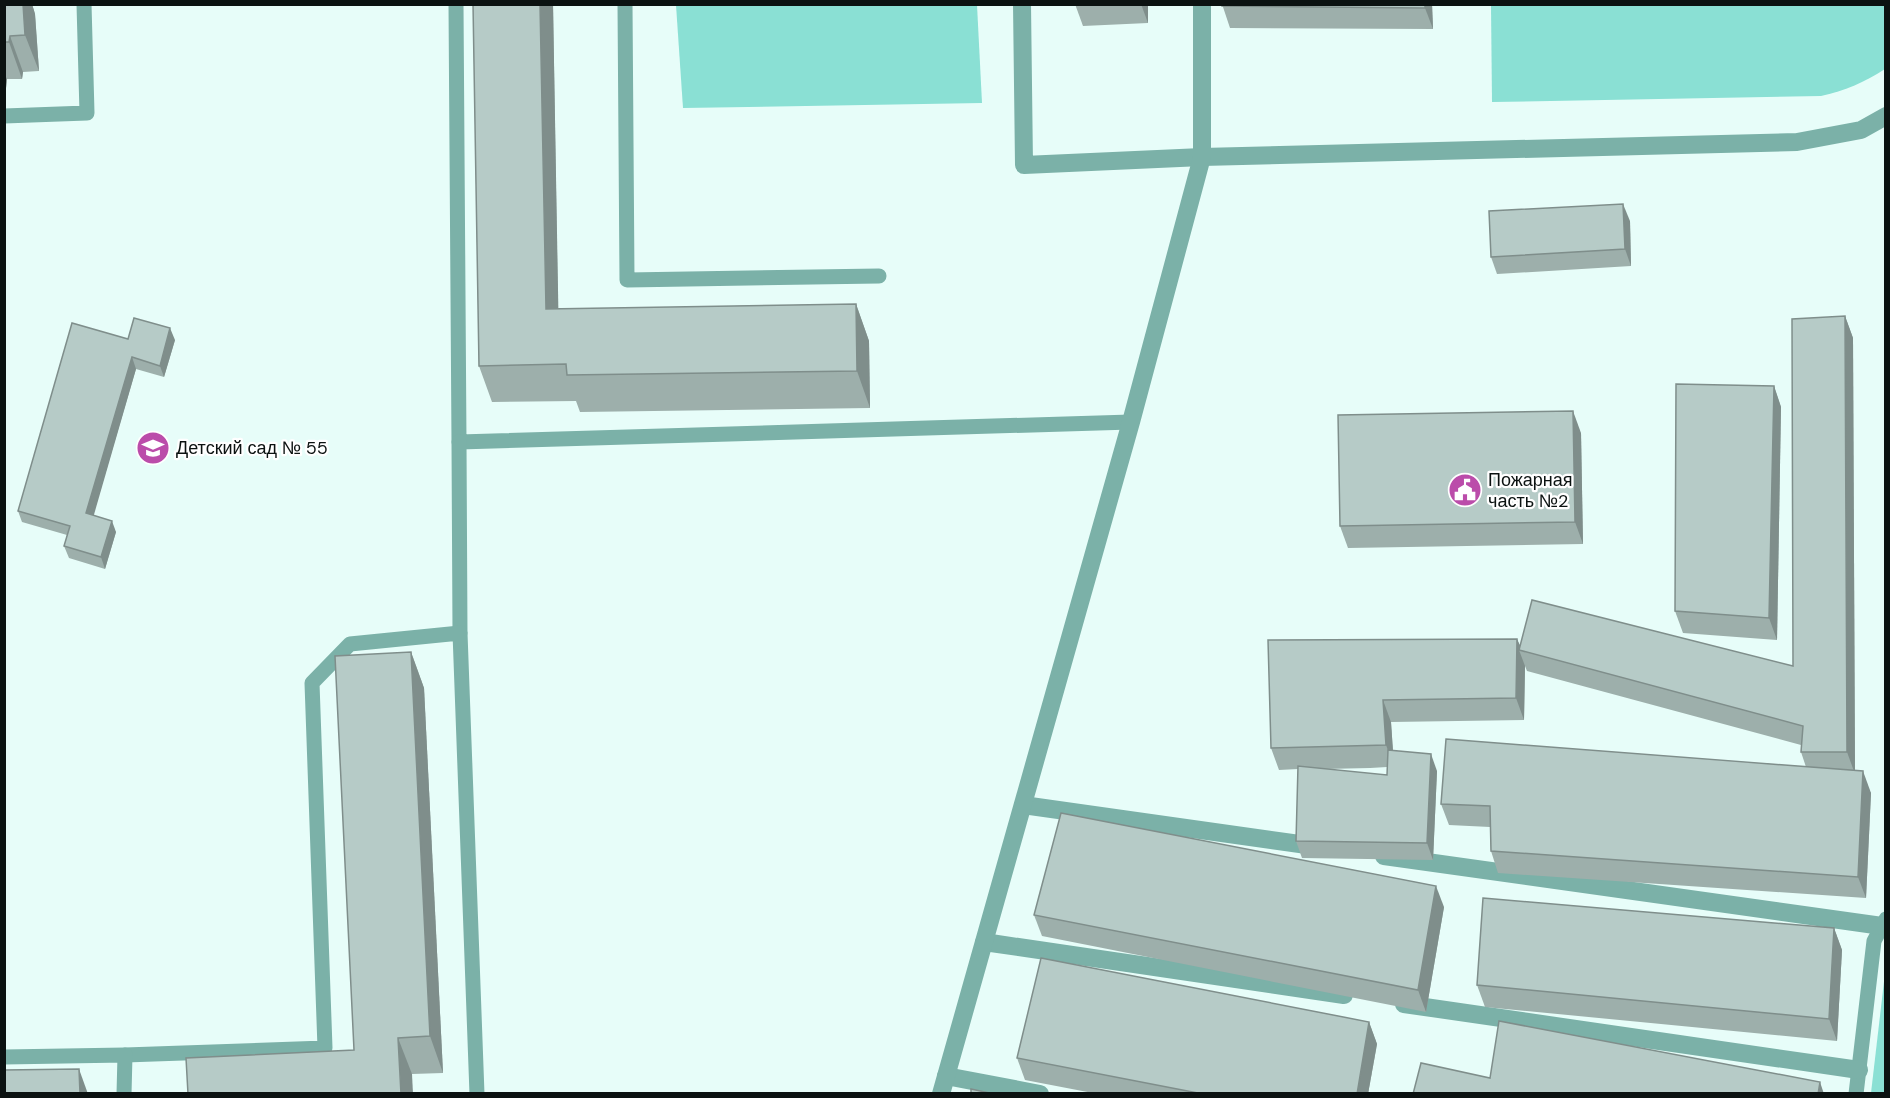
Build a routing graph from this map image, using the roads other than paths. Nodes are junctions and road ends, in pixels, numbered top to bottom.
1 (84, 4) edge
2 (456, 4) edge
3 (625, 4) edge
4 (1022, 4) edge
5 (1202, 4) edge
6 (4, 116) edge
7 (1886, 116) edge
8 (1202, 157) junction
9 (879, 276) dead end
10 (1131, 422) junction
11 (459, 442) junction
12 (460, 633) junction
13 (1023, 805) junction
14 (1341, 850) edge
15 (1364, 853) edge
16 (1884, 922) edge
17 (984, 942) junction
18 (1362, 998) edge
19 (1386, 1001) edge
20 (125, 1055) junction
21 (4, 1057) edge
22 (1859, 1070) junction
23 (944, 1085) edge
24 (124, 1094) edge
25 (477, 1094) edge
26 (1040, 1094) edge
27 (1856, 1094) edge

1 - 6 lane
2 - 11 lane
3 - 9 lane
4 - 8 street
5 - 8 street
7 - 8 street
8 - 10 street
10 - 11 lane
10 - 13 street
11 - 12 lane
12 - 20 lane
12 - 25 lane
13 - 14 street
13 - 17 street
15 - 16 street
16 - 22 lane
17 - 18 street
17 - 23 street
19 - 22 street
20 - 21 lane
20 - 24 lane
22 - 27 lane
23 - 26 street

